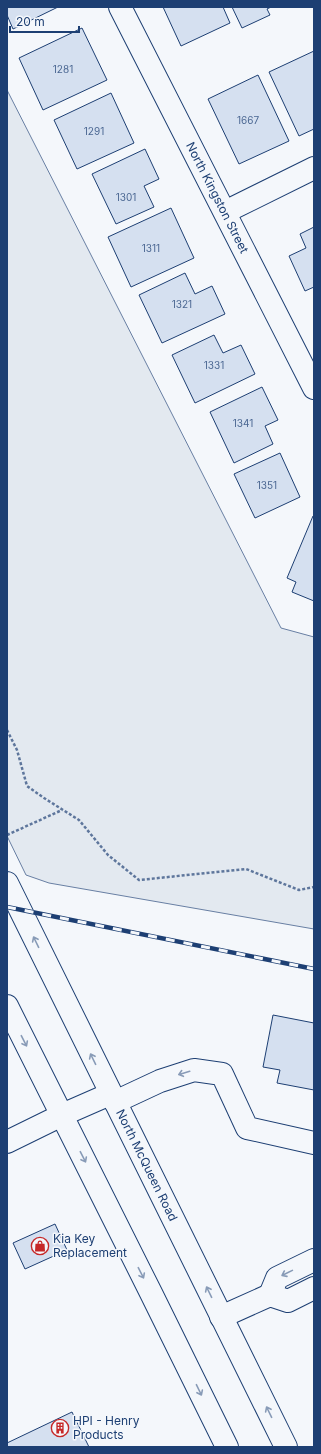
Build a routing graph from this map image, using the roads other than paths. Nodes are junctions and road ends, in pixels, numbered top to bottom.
1 (120, 7) edge
2 (314, 168) edge
3 (225, 212) junction
4 (314, 388) edge
5 (7, 883) edge
6 (7, 1006) edge
7 (112, 1098) junction
8 (62, 1115) junction
9 (7, 1142) edge
10 (314, 1142) edge
11 (314, 1260) edge
12 (314, 1288) edge
13 (270, 1295) junction
14 (221, 1317) junction
15 (227, 1447) edge
16 (286, 1447) edge

1 - 3 main road, North Kingston Street
2 - 3 main road
3 - 4 main road, North Kingston Street
7 -> 5 main road, North McQueen Road
6 -> 8 main road
7 - 8 main road
10 -> 7 main road
14 -> 7 main road, North McQueen Road
8 - 9 main road
8 -> 15 main road
11 -> 13 main road
12 - 13 main road
13 - 14 main road
16 -> 14 main road, North McQueen Road

